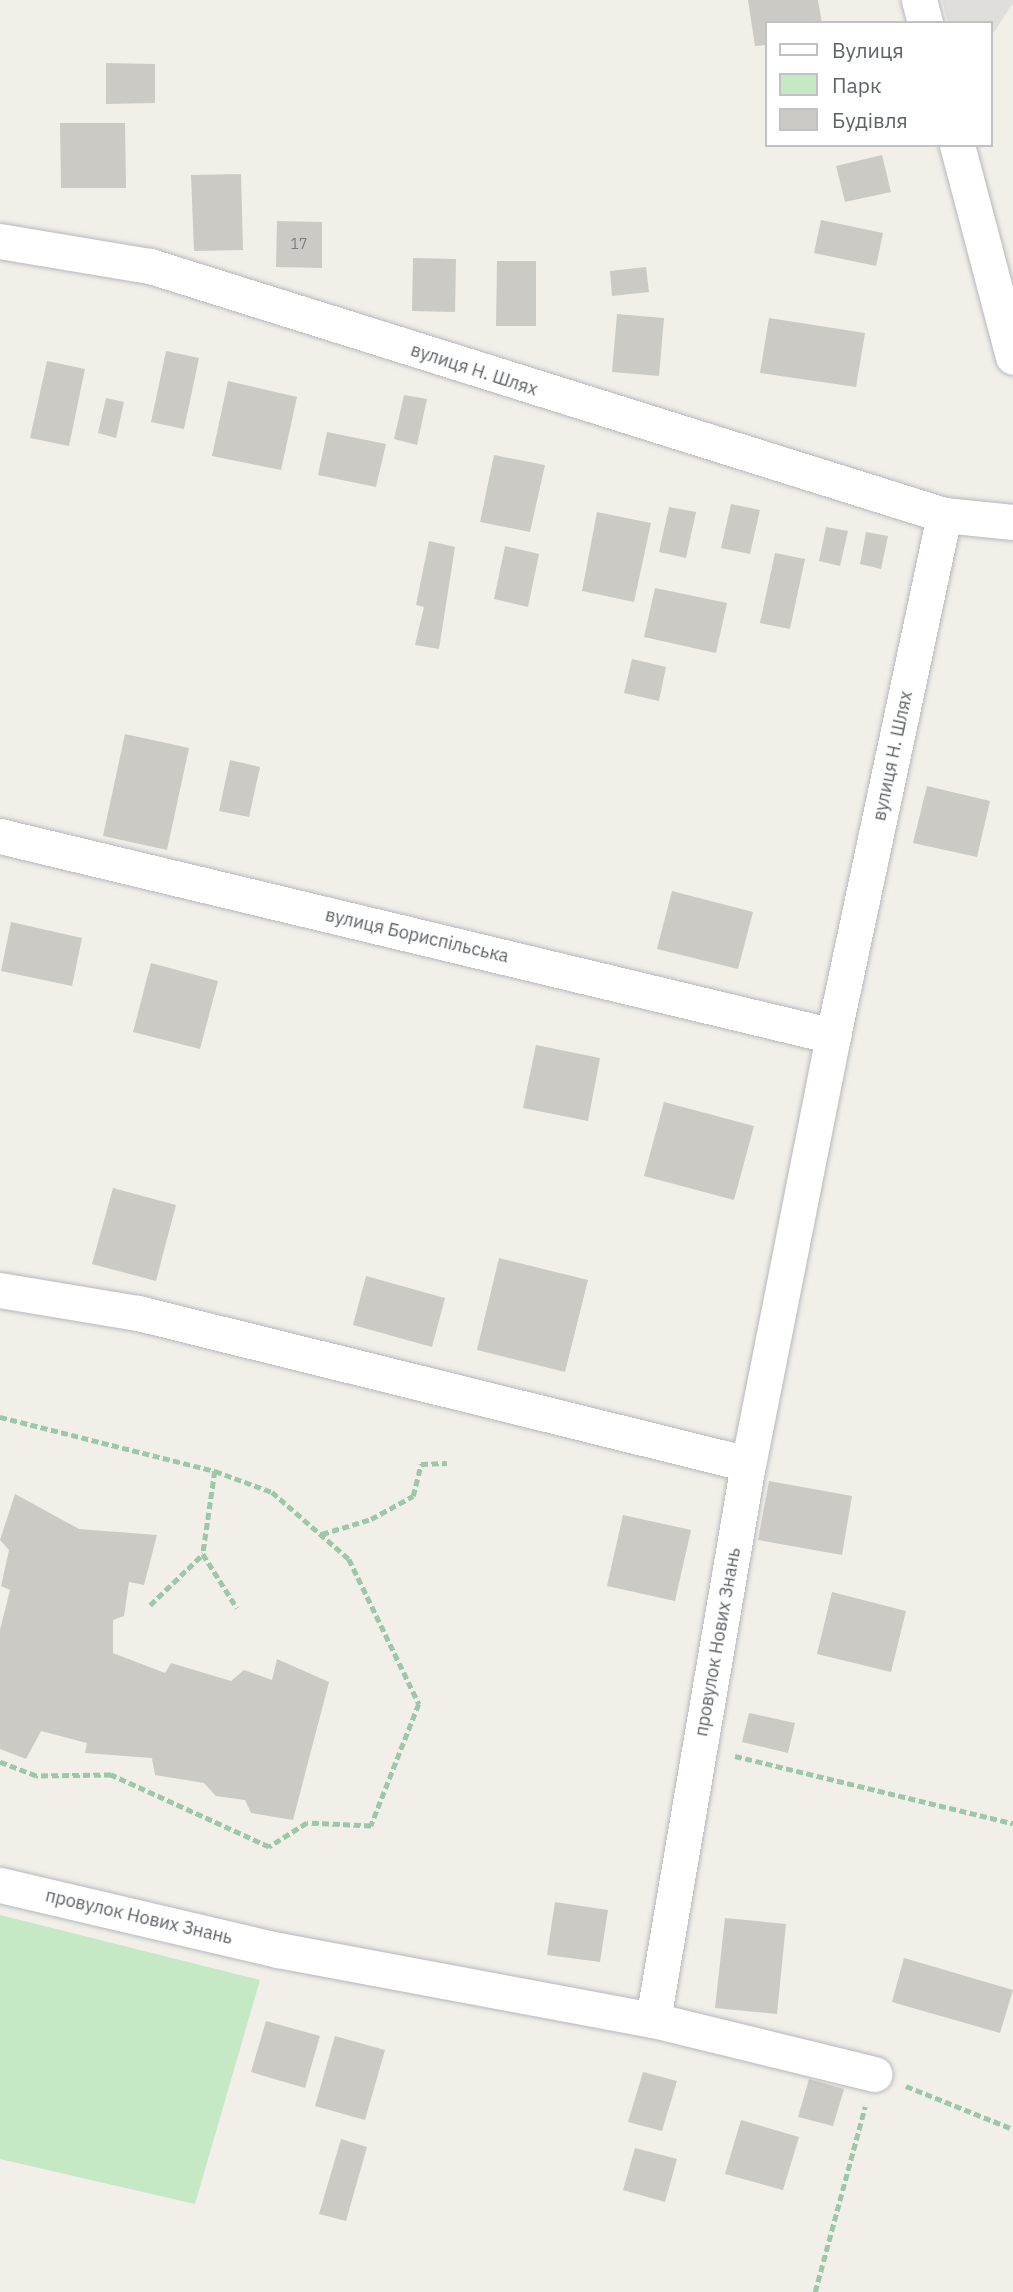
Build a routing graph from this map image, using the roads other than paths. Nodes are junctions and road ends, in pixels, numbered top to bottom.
1 (919, 0) edge
2 (924, 21) edge
3 (958, 147) edge
4 (0, 241) edge
5 (1013, 357) edge
6 (944, 515) junction
7 (1013, 522) edge
8 (0, 836) edge
9 (833, 1036) junction
10 (0, 1290) edge
11 (748, 1464) junction
12 (0, 1885) edge
13 (653, 2020) junction
14 (874, 2074) road end

1 - 2 street
3 - 5 street
4 - 6 street, вулиця Н. Шлях
6 - 7 street, вулиця Н. Шлях
6 - 9 street, вулиця Н. Шлях
8 - 9 street, вулиця Бориспільська
9 - 11 street, провулок Нових Знань
10 - 11 street
11 - 13 street, провулок Нових Знань
12 - 13 street, провулок Нових Знань
13 - 14 street

